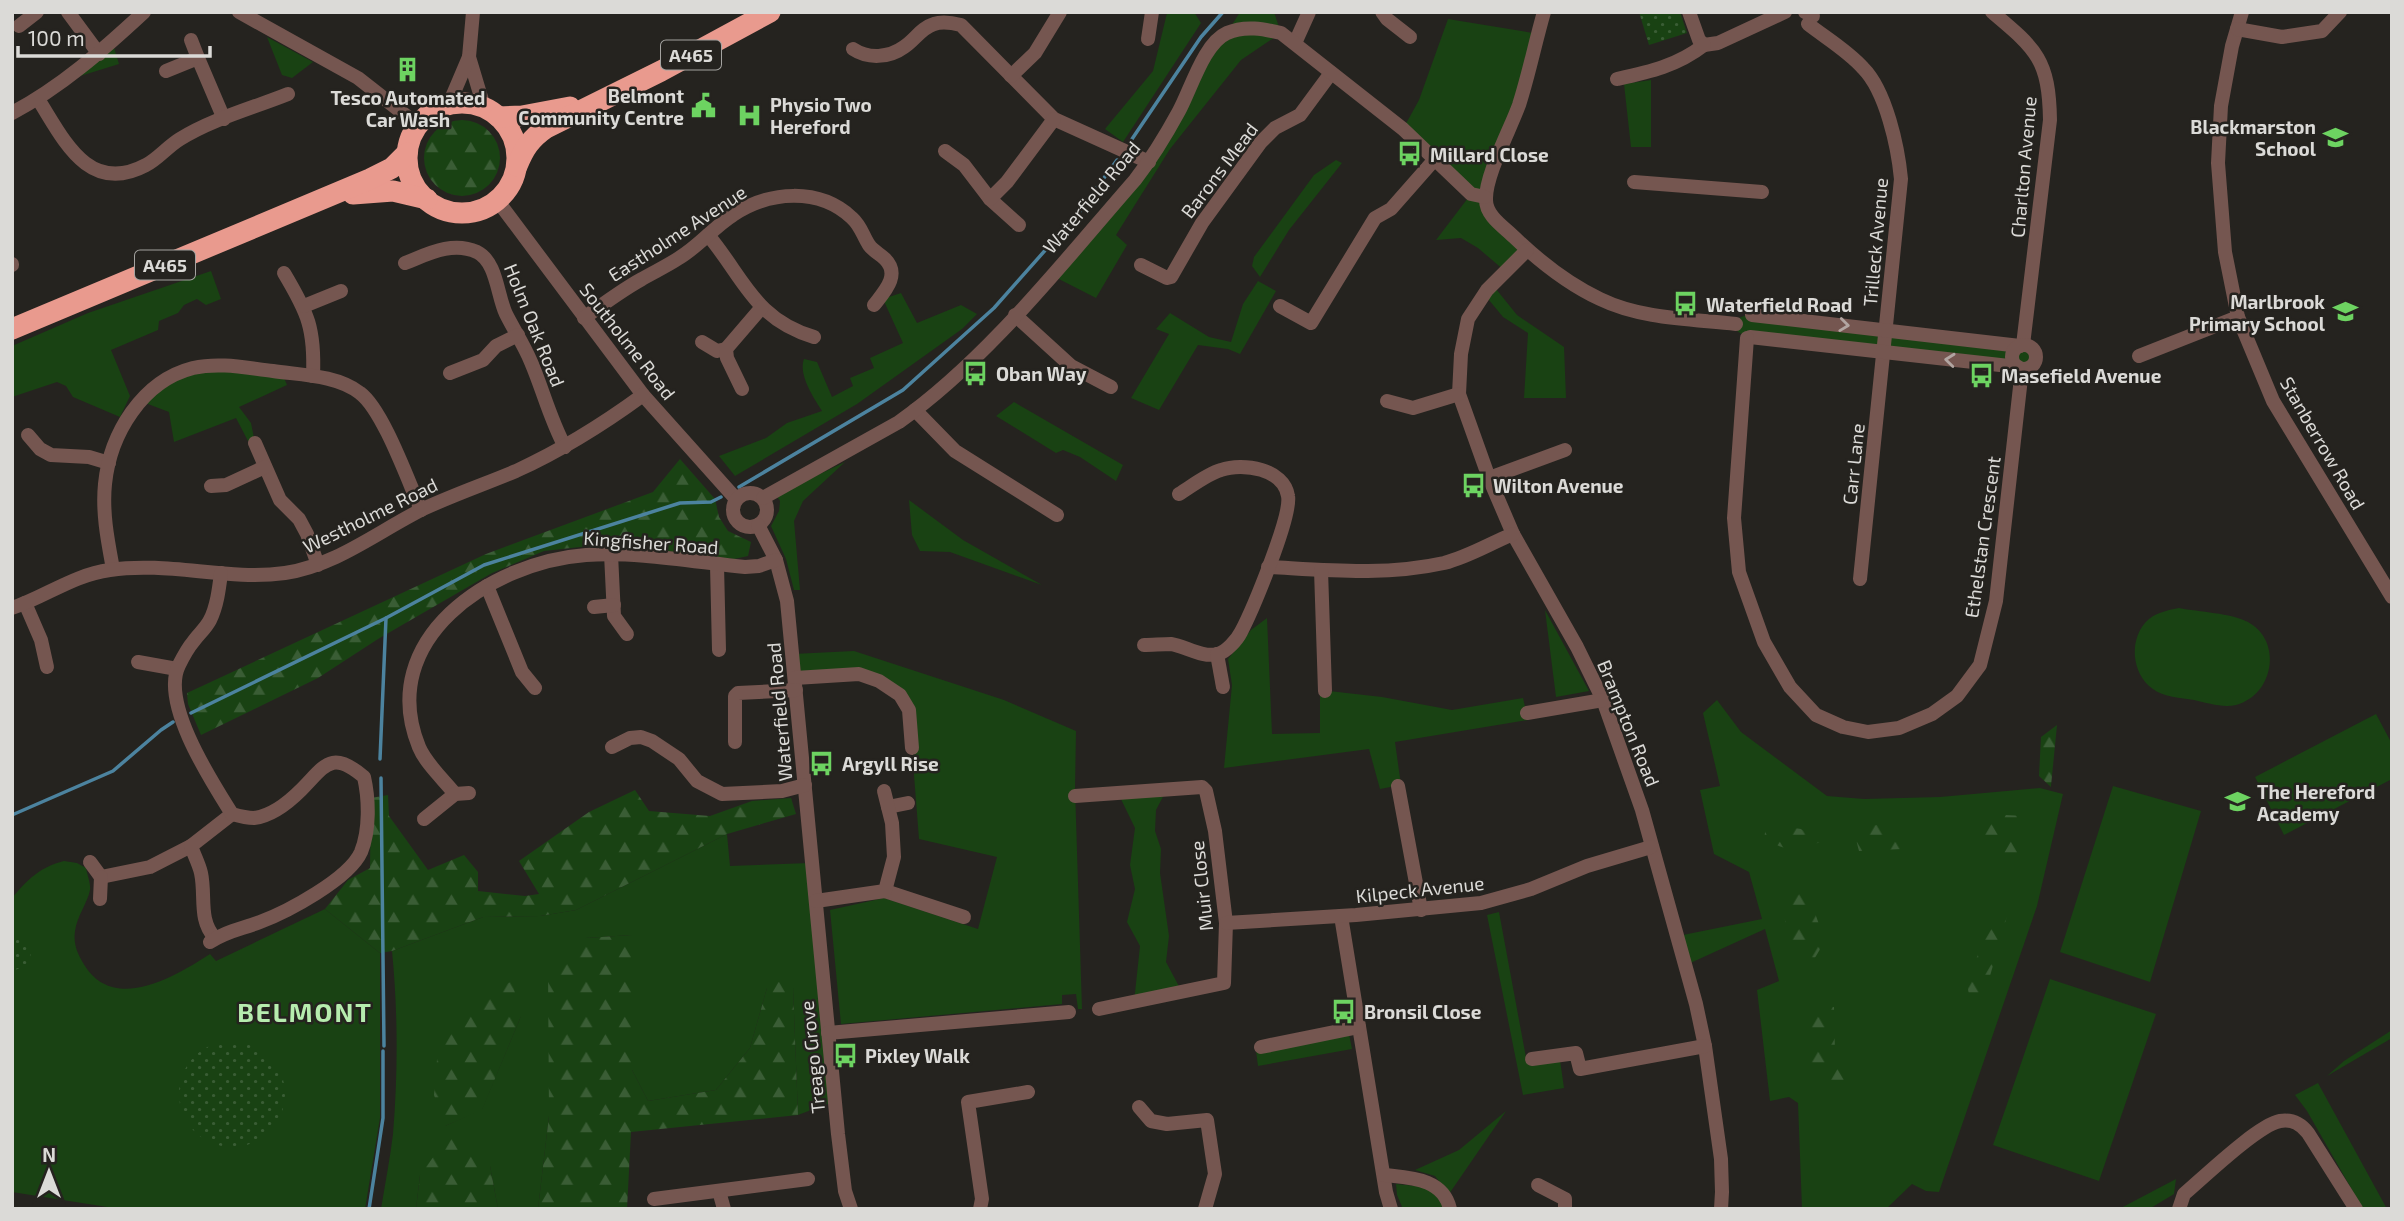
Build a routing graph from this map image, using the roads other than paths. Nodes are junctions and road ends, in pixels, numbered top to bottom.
1 (37, 12) edge
2 (68, 12) edge
3 (144, 12) edge
4 (239, 12) edge
5 (473, 12) edge
6 (771, 12) edge
7 (1060, 12) edge
8 (1152, 12) edge
9 (1308, 12) edge
10 (1382, 12) edge
11 (1544, 12) edge
12 (1689, 12) edge
13 (1784, 12) edge
14 (1992, 12) edge
15 (2242, 12) edge
16 (2340, 12) edge
17 (1809, 17) edge
18 (19, 26) dead end
19 (2237, 29) junction
20 (1410, 37) dead end
21 (1148, 39) dead end
22 (191, 40) dead end
23 (1295, 43) junction
24 (1704, 45) junction
25 (853, 49) dead end
26 (99, 54) junction
27 (469, 57) junction
28 (198, 58) junction
29 (166, 71) dead end
30 (1331, 73) junction
31 (1012, 76) junction
32 (1617, 79) dead end
33 (288, 94) dead end
34 (611, 95) junction
35 (38, 99) junction
36 (449, 104) junction
37 (491, 112) junction
38 (12, 113) edge
39 (224, 119) junction
40 (1054, 119) junction
41 (418, 125) junction
42 (945, 151) dead end
43 (407, 153) junction
44 (1435, 159) junction
45 (1149, 162) junction
46 (516, 168) junction
47 (1634, 183) dead end
48 (1762, 192) dead end
49 (1485, 197) junction
50 (427, 199) junction
51 (990, 199) junction
52 (497, 200) junction
53 (317, 202) junction
54 (1019, 225) dead end
55 (708, 235) junction
56 (1527, 250) junction
57 (405, 263) dead end
58 (1141, 265) dead end
59 (284, 273) dead end
60 (341, 291) dead end
61 (874, 305) dead end
62 (304, 306) junction
63 (1280, 306) dead end
64 (762, 307) junction
65 (1752, 314) junction
66 (1015, 315) junction
67 (2238, 317) junction
68 (584, 318) junction
69 (1736, 324) junction
70 (12, 329) edge
71 (1886, 330) junction
72 (518, 335) junction
73 (814, 337) dead end
74 (1748, 337) junction
75 (702, 342) dead end
76 (2021, 346) junction
77 (726, 349) junction
78 (1885, 352) junction
79 (2139, 356) dead end
80 (2020, 368) junction
81 (450, 373) dead end
82 (313, 376) junction
83 (1111, 387) dead end
84 (742, 389) dead end
85 (1459, 394) junction
86 (643, 395) junction
87 (1387, 401) dead end
88 (915, 410) junction
89 (28, 435) dead end
90 (255, 443) dead end
91 (565, 447) junction
92 (1565, 450) dead end
93 (109, 463) junction
94 (265, 467) junction
95 (1489, 478) junction
96 (211, 486) dead end
97 (1179, 494) dead end
98 (763, 498) junction
99 (736, 499) junction
100 (421, 510) junction
101 (1057, 515) dead end
102 (758, 525) junction
103 (1513, 534) junction
104 (611, 554) junction
105 (776, 560) junction
106 (318, 565) junction
107 (717, 565) junction
108 (1268, 567) junction
109 (113, 569) junction
110 (1321, 570) junction
111 (221, 573) junction
112 (1860, 579) dead end
113 (487, 586) junction
114 (2392, 597) edge
115 (614, 605) junction
116 (19, 606) edge
117 (594, 607) dead end
118 (627, 634) dead end
119 (1144, 645) dead end
120 (719, 650) dead end
121 (1217, 654) junction
122 (138, 662) dead end
123 (47, 667) dead end
124 (177, 669) junction
125 (796, 684) junction
126 (1223, 687) dead end
127 (535, 688) dead end
128 (1325, 691) dead end
129 (1603, 700) junction
130 (1527, 713) dead end
131 (735, 742) dead end
132 (612, 747) dead end
133 (912, 748) dead end
134 (805, 785) junction
135 (1398, 786) dead end
136 (884, 791) dead end
137 (1075, 796) dead end
138 (908, 803) dead end
139 (888, 807) junction
140 (232, 814) junction
141 (424, 819) dead end
142 (191, 846) junction
143 (1651, 847) junction
144 (90, 862) dead end
145 (101, 877) junction
146 (885, 891) junction
147 (100, 899) dead end
148 (816, 901) junction
149 (1421, 910) junction
150 (1341, 916) junction
151 (964, 917) dead end
152 (1226, 923) junction
153 (1099, 1009) dead end
154 (1069, 1012) dead end
155 (1359, 1027) junction
156 (828, 1033) junction
157 (1705, 1046) junction
158 (1261, 1047) dead end
159 (1532, 1059) dead end
160 (1028, 1092) dead end
161 (1139, 1107) dead end
162 (1384, 1175) junction
163 (808, 1179) dead end
164 (1538, 1185) dead end
165 (719, 1191) junction
166 (654, 1199) dead end
167 (724, 1209) edge
168 (851, 1209) edge
169 (980, 1209) edge
170 (1205, 1209) edge
171 (1391, 1209) edge
172 (1450, 1209) edge
173 (1565, 1209) edge
174 (1721, 1209) edge
175 (2179, 1209) edge
176 (2356, 1209) edge

1 - 18 street
2 - 26 street
3 - 26 street
4 - 41 street
5 - 27 street
6 - 34 highway, A465
7 - 31 street
8 - 21 street
9 - 23 street
10 - 20 street
11 - 49 street
12 - 24 street
13 - 24 street
14 - 76 street, Charlton Avenue
15 - 19 street, Stanberrow Road
16 - 19 street
17 - 71 street, Trilleck Avenue
19 - 67 street, Stanberrow Road
22 - 28 street
23 - 30 street, Waterfield Road
23 - 45 street, Waterfield Road
24 - 32 street
25 - 31 street
26 - 35 street
27 - 36 street
27 - 37 street
28 - 29 street
28 - 39 street
30 - 44 street, Waterfield Road
30 - 58 street, Barons Mead
31 - 40 street
33 - 39 street
34 - 37 highway, A465
34 - 46 highway, A465
35 - 38 street
35 - 39 street
36 - 37 highway
36 - 41 highway
37 - 46 highway
40 - 45 street
40 - 51 street
41 - 43 highway
42 - 51 street
43 - 50 highway
43 - 53 highway, A465
44 - 49 street, Waterfield Road
44 - 63 street
45 - 66 street, Waterfield Road
46 - 52 highway
47 - 48 street
49 - 56 street, Waterfield Road
50 - 52 highway
50 - 53 highway, A465
51 - 54 street
52 - 68 street, Southolme Road
53 - 70 highway, A465
55 - 61 street, Eastholme Avenue
55 - 64 street
55 - 68 street, Eastholme Avenue
56 - 69 street, Waterfield Road
56 - 85 street, Brampton Road
57 - 72 street, Holm Oak Road
59 - 62 street
60 - 62 street
62 - 82 street
64 - 73 street
64 - 77 street
65 - 69 street
65 -> 71 street
65 - 74 street
66 - 83 street
66 - 88 street, Waterfield Road
67 - 79 street
67 - 114 street, Stanberrow Road
68 - 86 street, Southolme Road
69 - 74 street
71 - 76 street
71 - 78 street, Trilleck Avenue
72 - 81 street
72 - 91 street, Holm Oak Road
74 - 78 street
74 - 80 street, Ethelstan Crescent
75 - 77 street
76 - 80 street, Charlton Avenue
77 - 84 street
80 -> 78 street
78 - 112 street, Carr Lane
82 - 93 street
82 - 100 street
85 - 87 street
85 - 95 street, Brampton Road
86 - 91 street, Westholme Road
86 - 99 street, Southolme Road
88 - 98 street, Waterfield Road
88 - 101 street
89 - 93 street
90 - 94 street
91 - 100 street, Westholme Road
92 - 95 street
93 - 109 street
94 - 96 street
94 - 106 street
95 - 103 street, Brampton Road
97 - 108 street
98 - 99 street
98 - 102 street
99 - 102 street
100 - 106 street, Westholme Road
102 - 105 street, Waterfield Road
103 - 110 street
103 - 129 street, Brampton Road
104 - 107 street, Kingfisher Road
104 - 113 street, Kingfisher Road
104 - 115 street
105 - 107 street, Kingfisher Road
105 - 125 street, Waterfield Road
106 - 111 street, Westholme Road
107 - 120 street
108 - 110 street
108 - 121 street
109 - 111 street, Westholme Road
109 - 116 street, Westholme Road
110 - 128 street
111 - 124 street
113 - 127 street
113 - 141 street, Kingfisher Road
115 - 117 street
115 - 118 street
116 - 123 street
119 - 121 street
121 - 126 street
122 - 124 street
124 - 140 street
125 - 131 street
125 - 133 street
125 - 134 street, Waterfield Road
129 - 130 street
129 - 143 street, Brampton Road
132 - 134 street
134 - 148 street, Waterfield Road
135 - 149 street
136 - 139 street
137 - 152 street, Muir Close
138 - 139 street
139 - 146 street
140 - 142 street
140 - 142 street
142 - 145 street
143 - 149 street, Kilpeck Avenue
143 - 157 street, Brampton Road
144 - 145 street
145 - 147 street
146 - 148 street
146 - 151 street
148 - 156 street, Treago Grove
149 - 150 street, Kilpeck Avenue
150 - 152 street, Kilpeck Avenue
150 - 155 street
152 - 153 street, Muir Close
154 - 156 street
155 - 158 street
155 - 162 street
156 - 168 street, Treago Grove
157 - 159 street
157 - 174 street, Brampton Road
160 - 169 street
161 - 170 street
162 - 171 street
162 - 172 street
163 - 165 street
164 - 173 street
165 - 166 street
165 - 167 street
175 - 176 street

